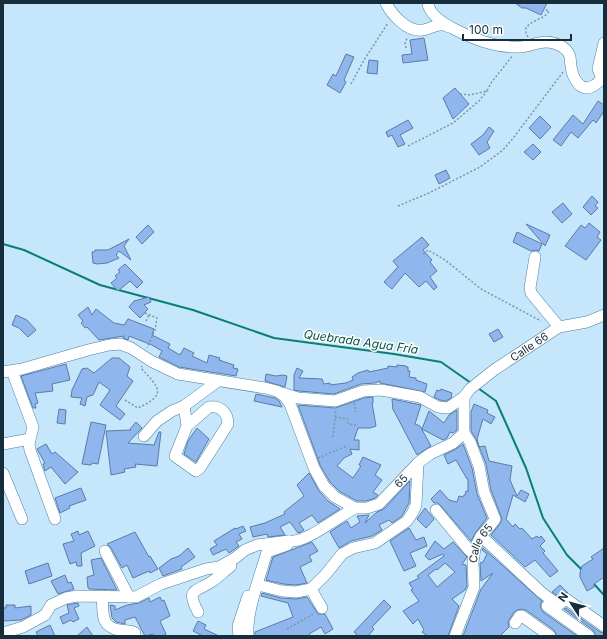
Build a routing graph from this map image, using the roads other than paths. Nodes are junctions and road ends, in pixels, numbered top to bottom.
1 (386, 3) edge
2 (428, 3) edge
3 (454, 28) junction
4 (604, 43) edge
5 (603, 78) edge
6 (535, 257) dead end
7 (604, 315) edge
8 (557, 328) junction
9 (7, 371) edge
10 (218, 380) junction
11 (277, 391) junction
12 (464, 398) junction
13 (184, 406) junction
14 (187, 426) junction
15 (464, 433) junction
16 (144, 436) dead end
17 (30, 438) junction
18 (3, 444) edge
19 (418, 463) junction
20 (3, 473) edge
21 (355, 508) junction
22 (436, 510) dead end
23 (22, 519) dead end
24 (55, 519) dead end
25 (481, 536) junction
26 (289, 541) junction
27 (105, 551) dead end
28 (267, 552) junction
29 (240, 554) junction
30 (474, 554) junction
31 (258, 585) junction
32 (312, 589) junction
33 (102, 596) junction
34 (129, 597) junction
35 (547, 601) junction
36 (322, 608) road end
37 (198, 612) dead end
38 (514, 623) dead end
39 (604, 626) edge
40 (3, 633) edge
41 (135, 636) edge
42 (239, 636) edge
43 (248, 636) edge
44 (455, 636) edge
45 (550, 636) edge
46 (589, 636) edge

1 - 3 street
2 - 3 street
3 - 5 street
4 - 5 street
6 - 8 street
7 - 8 street, Calle 66
8 - 12 street, Calle 66
9 - 10 street
9 - 17 street
10 - 11 street
10 - 13 street
11 - 12 street, Calle 66
11 - 21 street
12 - 15 street
13 - 14 street
13 - 16 street
14 - 14 street
15 - 19 street, 65
15 - 25 street, Calle 65
17 - 18 street
17 - 24 street
19 - 21 street, 65
19 - 32 street
20 - 23 street
21 - 26 street, 65
22 - 30 street
25 - 30 street, Calle 65
25 - 35 street
26 - 28 street
26 - 29 street
27 - 34 street
28 - 31 street
28 - 42 street
29 - 34 street
29 - 37 street
30 - 44 street, Calle 65
31 - 32 street
31 - 43 street
32 - 36 street
33 - 34 street
33 - 40 street
33 - 41 street
35 - 39 street
35 - 46 street
38 - 45 street

